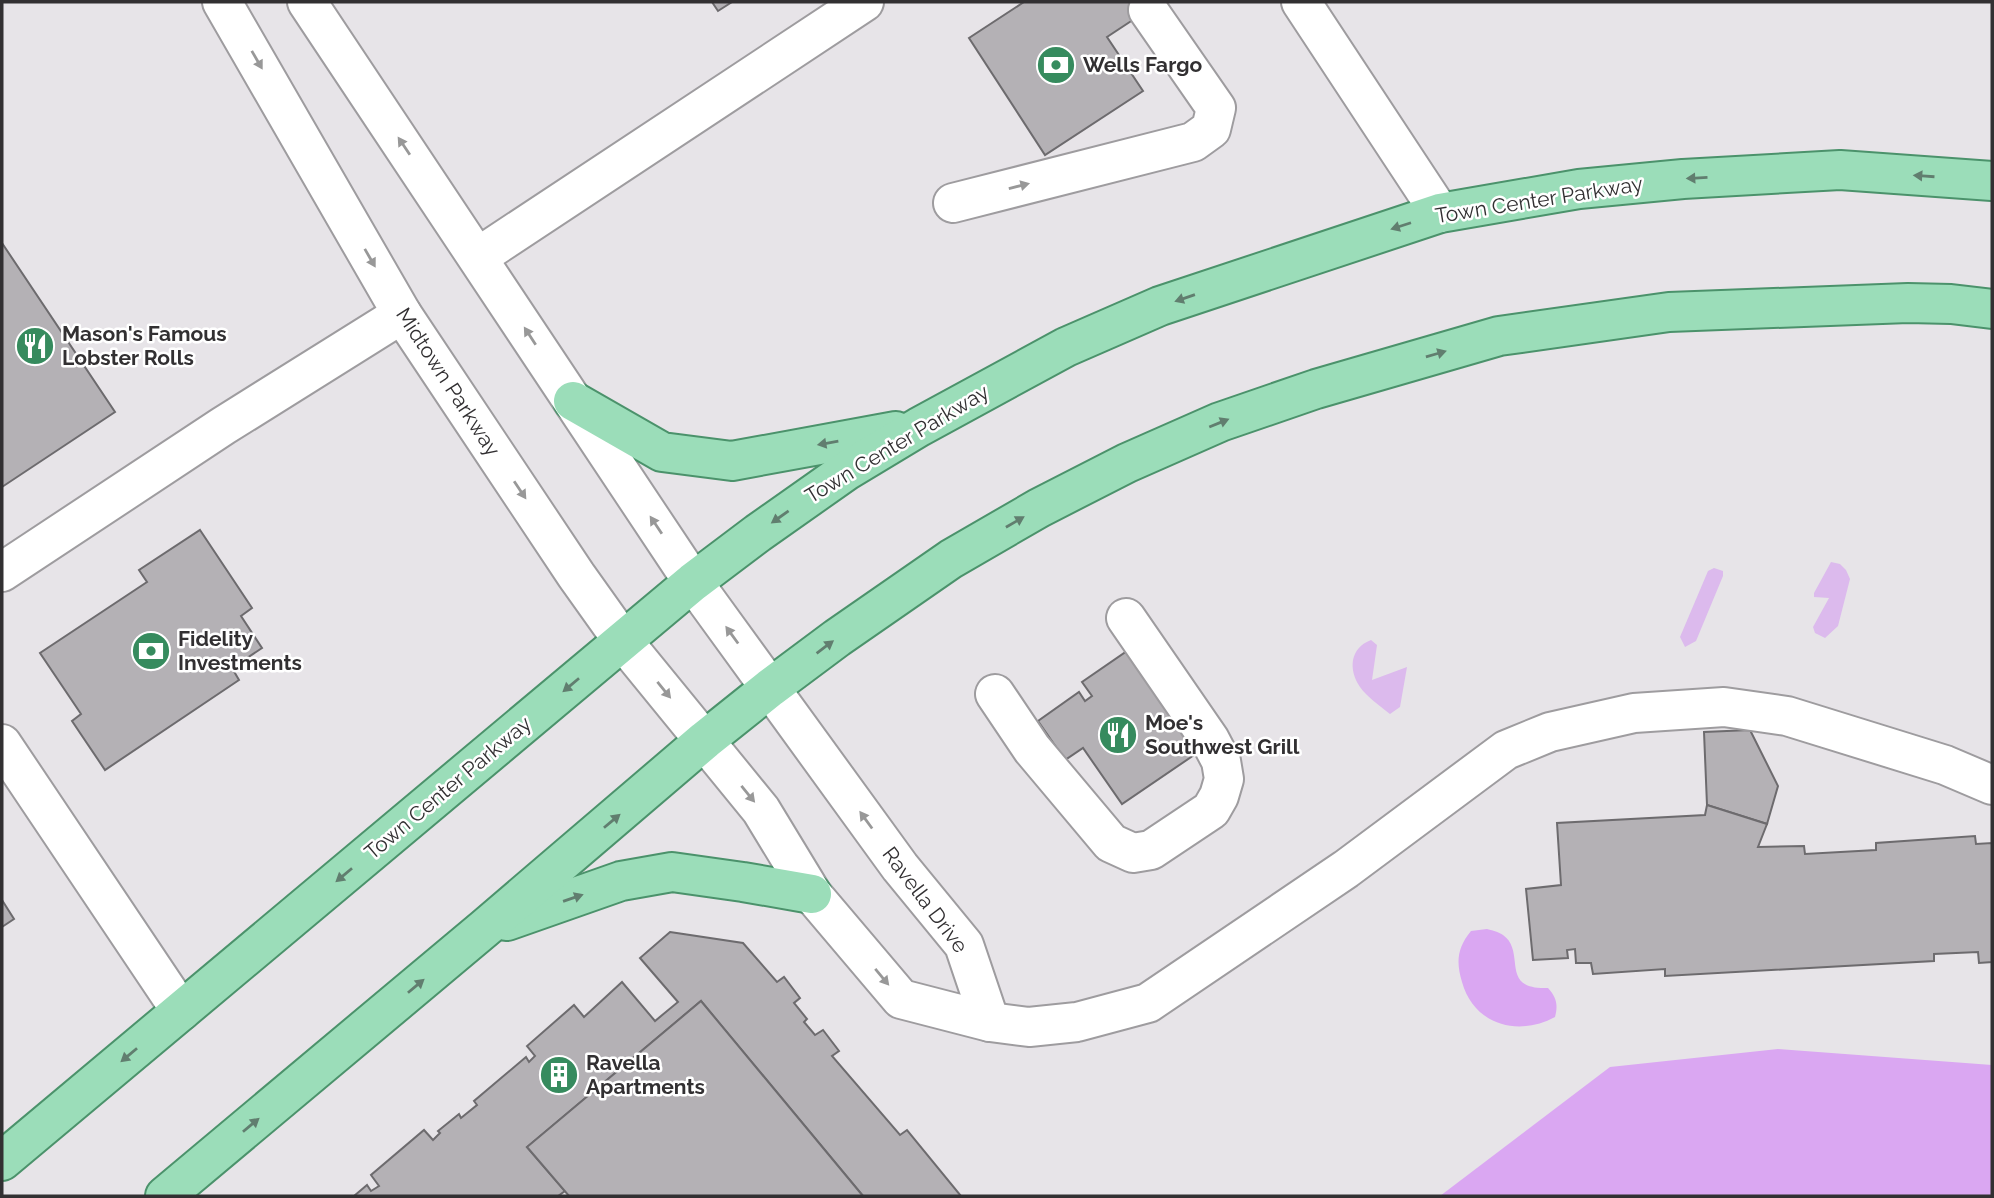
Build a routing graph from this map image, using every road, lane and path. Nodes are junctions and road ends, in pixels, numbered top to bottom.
1 (222, 2) edge
2 (307, 2) edge
3 (864, 2) edge
4 (1301, 2) edge
5 (1148, 9) dead end
6 (1992, 181) edge
7 (953, 203) dead end
8 (1440, 213) junction
9 (478, 257) junction
10 (1992, 309) edge
11 (402, 314) junction
12 (573, 401) junction
13 (919, 427) junction
14 (2, 572) edge
15 (693, 582) junction
16 (1126, 618) dead end
17 (623, 641) junction
18 (770, 688) junction
19 (995, 694) dead end
20 (705, 740) junction
21 (2, 744) edge
22 (1992, 785) edge
23 (812, 894) junction
24 (485, 928) junction
25 (181, 1011) junction
26 (990, 1022) junction
27 (2, 1161) edge
28 (165, 1196) edge

1 -> 11 street, Midtown Parkway
9 -> 2 street
3 - 9 street
4 - 8 street
7 -> 5 street
6 -> 8 main road, Town Center Parkway
8 -> 13 main road, Town Center Parkway
12 -> 9 street
18 -> 10 main road
11 - 14 street
11 -> 17 street, Midtown Parkway
13 -> 12 main road
15 -> 12 street
13 -> 15 main road, Town Center Parkway
15 - 17 main road, Town Center Parkway
18 -> 15 street
16 - 19 street
17 -> 20 street, Midtown Parkway
17 -> 25 main road, Town Center Parkway
18 - 20 main road
26 -> 18 street, Ravella Drive
20 -> 23 street
24 -> 20 main road
21 - 25 street
22 - 26 street
24 -> 23 main road
23 -> 26 street
28 -> 24 main road
25 -> 27 main road, Town Center Parkway

